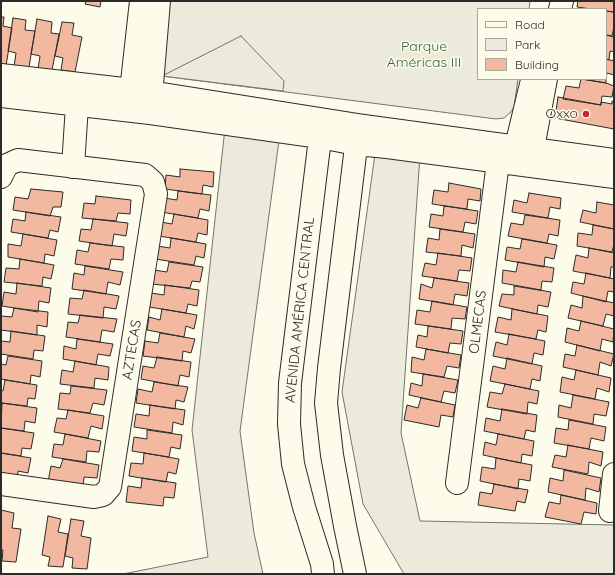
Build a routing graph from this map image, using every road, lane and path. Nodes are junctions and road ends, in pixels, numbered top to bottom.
1 (141, 1) edge
2 (159, 1) edge
3 (1, 75) edge
4 (533, 80) edge
5 (546, 80) edge
6 (1, 96) edge
7 (141, 102) junction
8 (77, 105) junction
9 (321, 128) junction
10 (357, 135) junction
11 (519, 157) junction
12 (614, 160) edge
13 (73, 167) junction
14 (1, 177) edge
15 (614, 177) edge
16 (614, 474) edge
17 (457, 483) dead end
18 (1, 484) edge
19 (610, 511) dead end
20 (323, 574) edge
21 (355, 574) edge

1 - 7 street
2 - 7 street
3 - 7 street
4 - 11 street
5 - 11 street
6 - 8 street
7 - 8 street
7 - 9 street
8 - 13 street
9 - 10 street
9 - 20 street, AVENIDA AMÉRICA CENTRAL
10 - 11 street
10 - 21 street
11 - 12 street
11 - 15 street
11 - 17 street, OLMECAS
13 - 14 street, AZTECAS
13 - 18 street, AZTECAS
16 - 19 street

